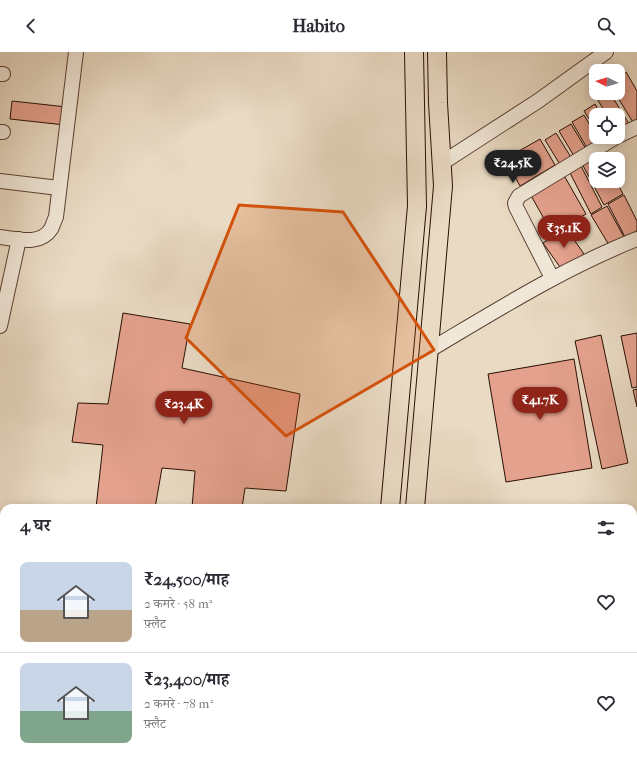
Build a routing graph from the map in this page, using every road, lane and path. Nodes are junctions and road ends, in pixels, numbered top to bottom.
1 (76, 52) edge
2 (414, 52) edge
3 (437, 52) edge
4 (606, 52) edge
5 (637, 127) edge
6 (625, 133) edge
7 (605, 144) edge
8 (442, 163) junction
9 (0, 181) edge
10 (59, 188) junction
11 (0, 237) edge
12 (19, 239) junction
13 (637, 239) edge
14 (552, 278) junction
15 (2, 306) edge
16 (0, 326) edge
17 (428, 351) junction
18 (390, 504) edge
19 (415, 504) edge

1 - 10 street
2 - 18 main road
3 - 8 main road
4 - 8 street
5 - 6 street
7 - 14 street
8 - 17 main road
9 - 10 street
10 - 12 street
11 - 12 street
12 - 15 street
13 - 14 street
14 - 17 street
15 - 16 street
17 - 19 main road

